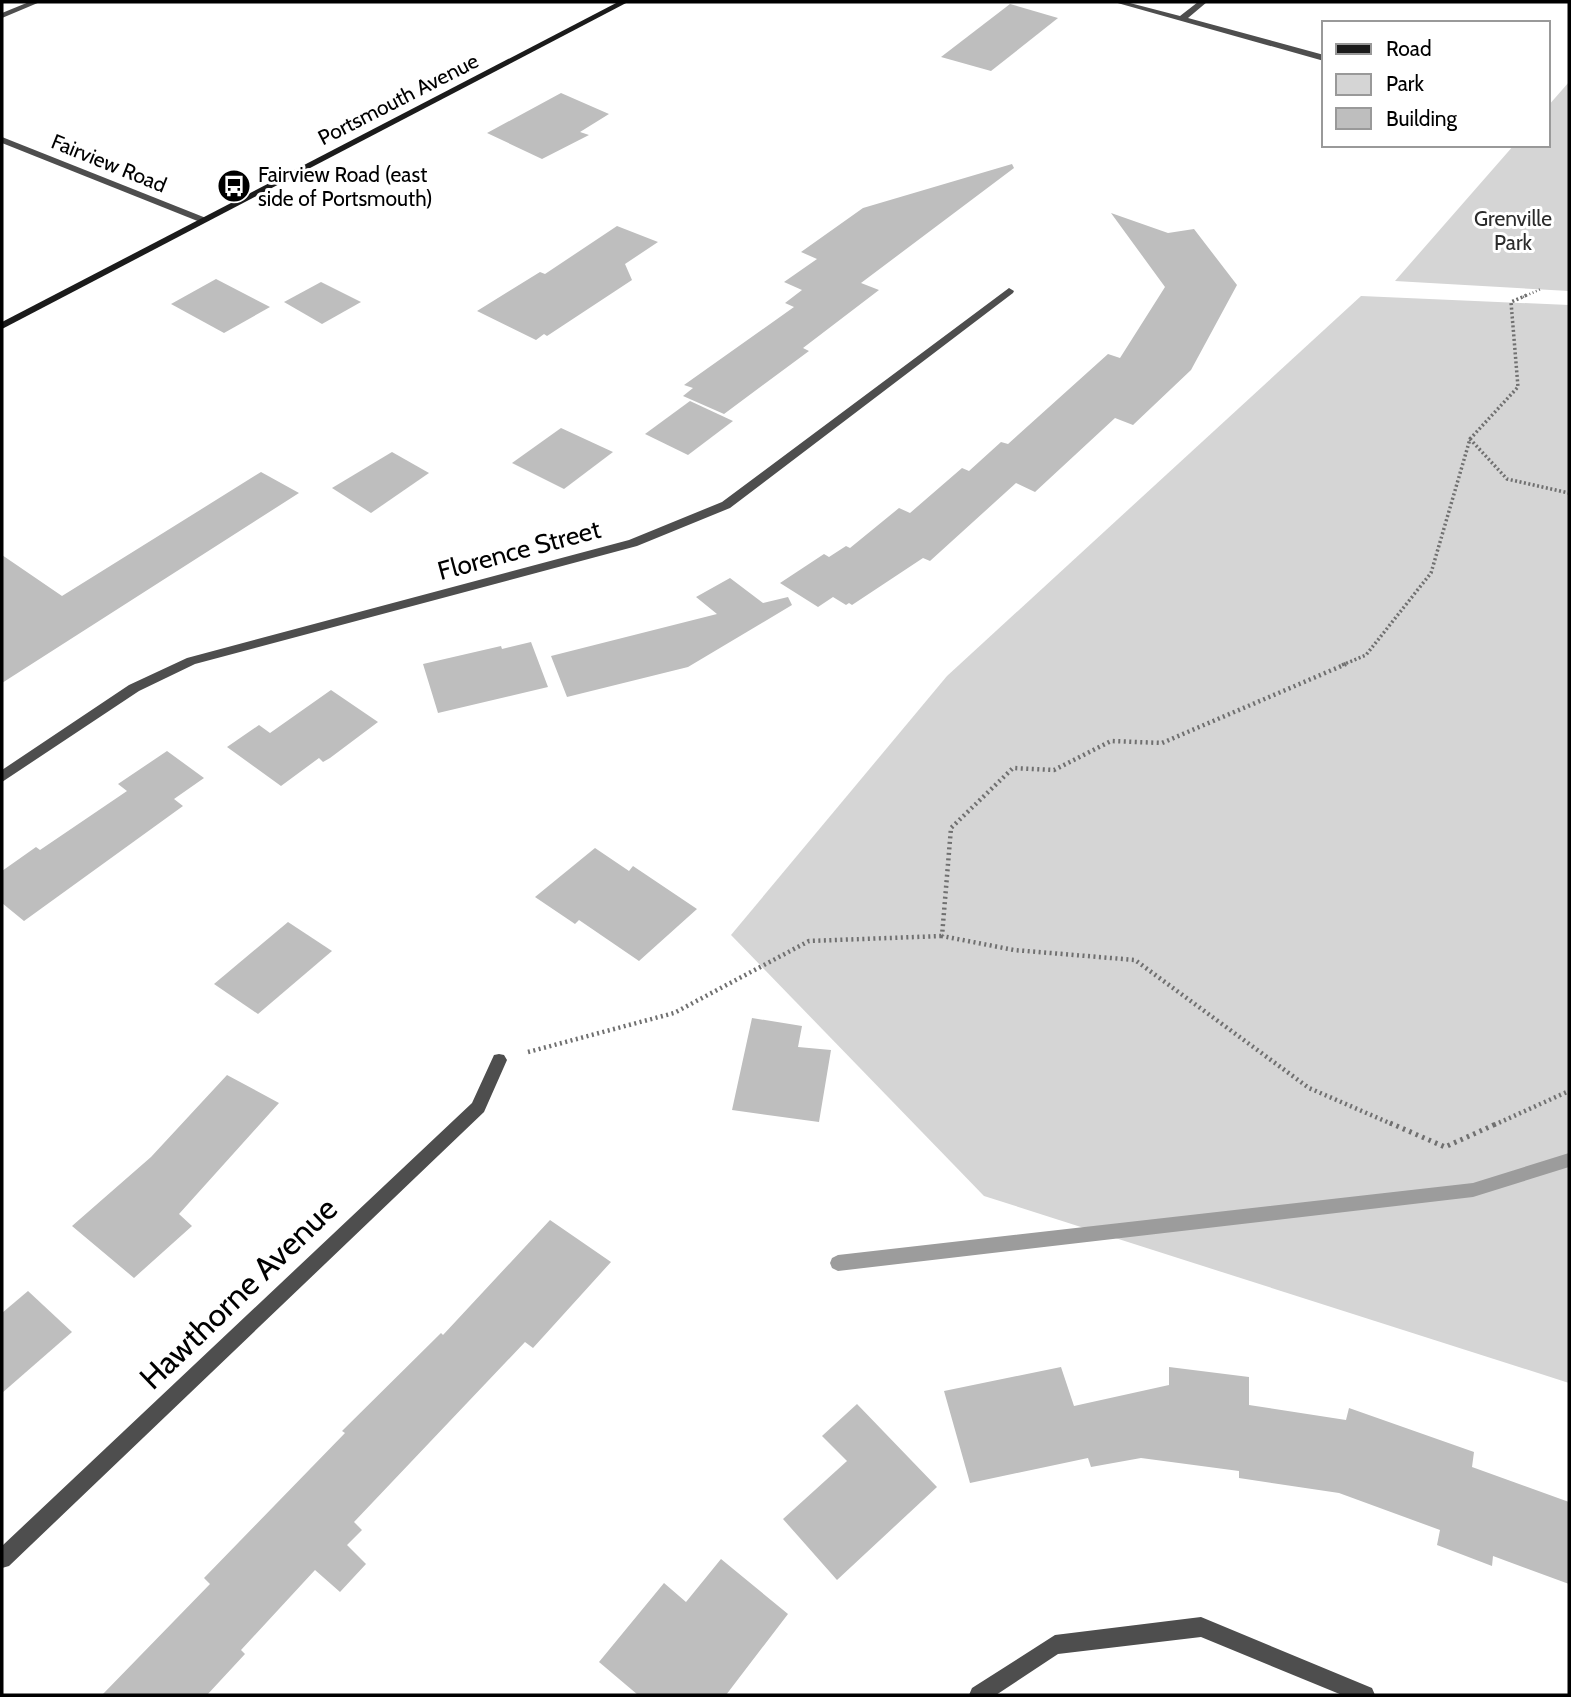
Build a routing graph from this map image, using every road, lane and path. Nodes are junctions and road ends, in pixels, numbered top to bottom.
1 (36, 2) edge
2 (624, 2) edge
3 (1118, 2) edge
4 (1203, 2) edge
5 (2, 16) edge
6 (1182, 19) junction
7 (1322, 57) edge
8 (2, 140) edge
9 (203, 220) junction
10 (1541, 289) dead end
11 (1009, 291) dead end
12 (2, 326) edge
13 (1470, 439) junction
14 (1569, 493) edge
15 (2, 777) edge
16 (942, 936) junction
17 (499, 1060) joint
18 (1569, 1091) edge
19 (2, 1559) edge
20 (978, 1695) edge
21 (1365, 1695) edge

1 - 5 street
2 - 9 main road, Portsmouth Avenue
3 - 6 street
4 - 6 street
6 - 7 street
8 - 9 street, Fairview Road
9 - 12 main road, Portsmouth Avenue
10 - 13 path
11 - 15 street, Florence Street
13 - 14 path
13 - 16 path
16 - 17 path
16 - 18 path
17 - 19 street, Hawthorne Avenue
20 - 21 street

